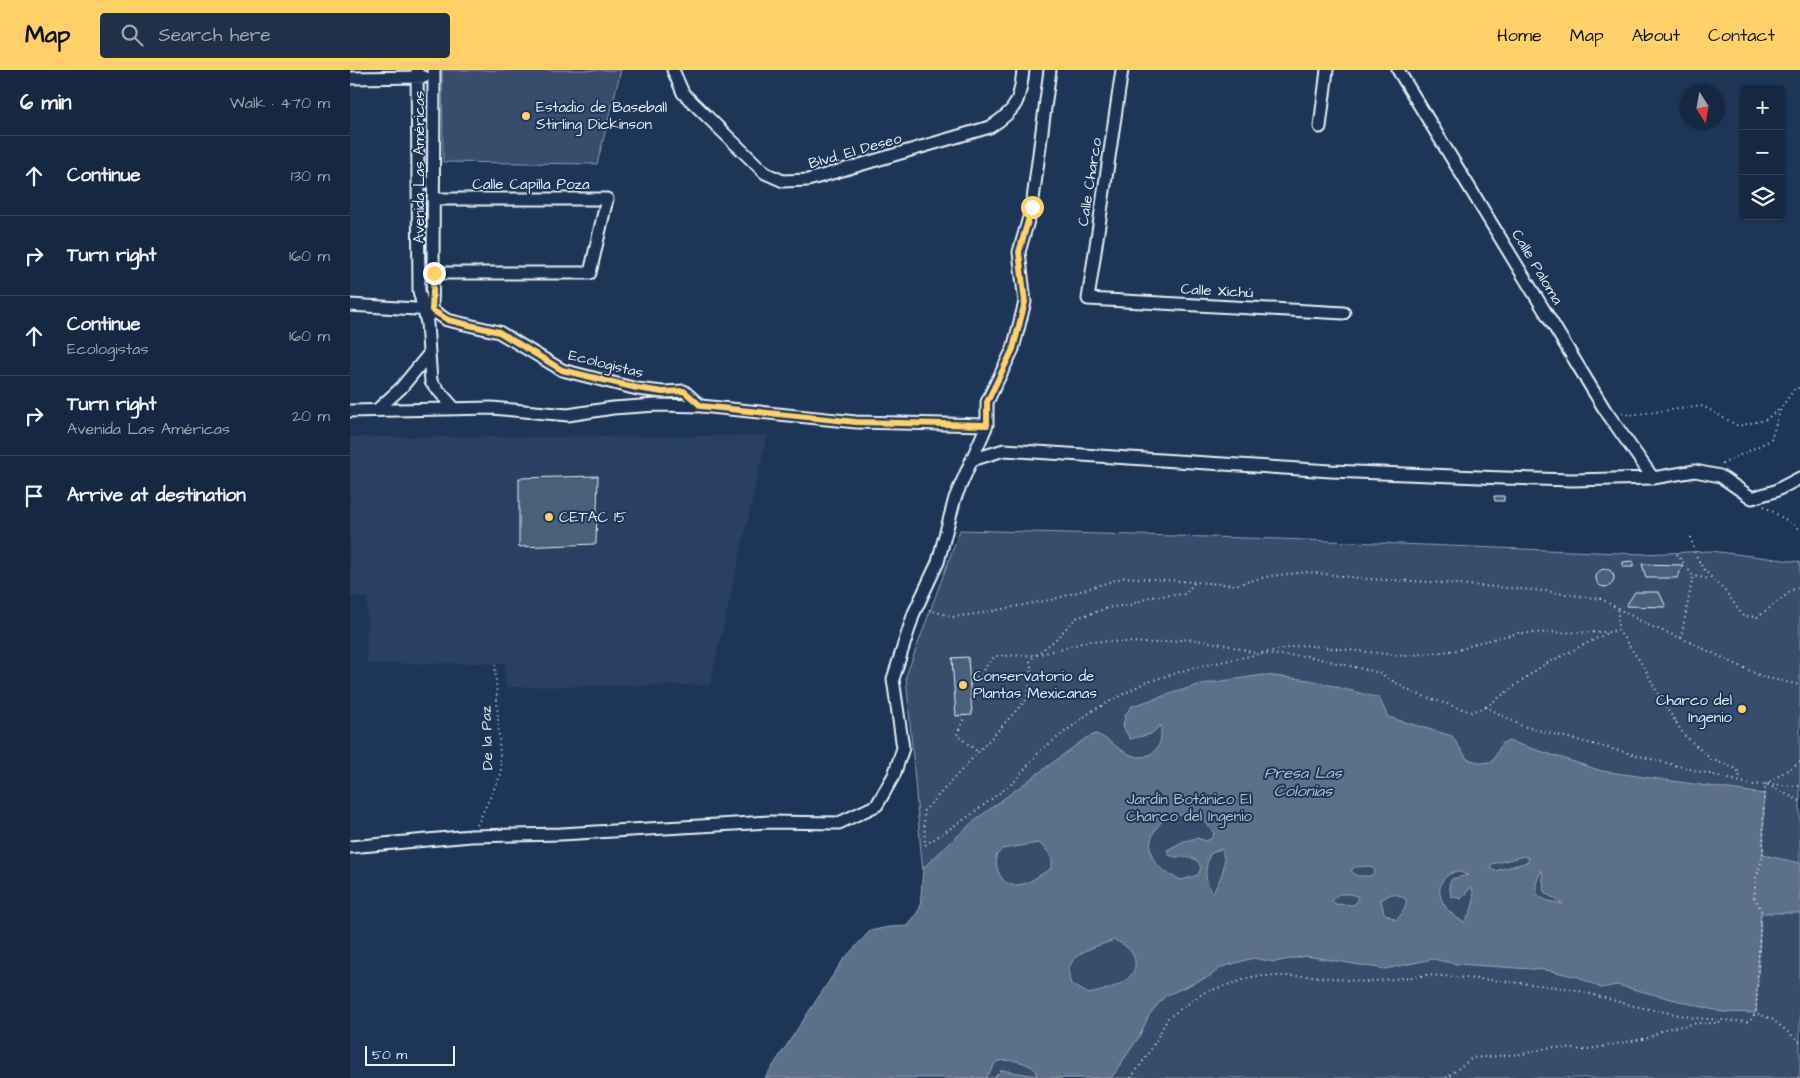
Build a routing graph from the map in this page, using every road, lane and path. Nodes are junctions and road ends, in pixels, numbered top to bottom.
1 (673, 70) edge
2 (1023, 70) edge
3 (1050, 70) edge
4 (1122, 70) edge
5 (1327, 70) edge
6 (1398, 70) edge
7 (417, 74) edge
8 (434, 74) edge
9 (350, 78) edge
10 (1320, 127) dead end
11 (434, 199) junction
12 (434, 273) junction
13 (1088, 299) joint
14 (350, 305) edge
15 (427, 310) junction
16 (1344, 313) dead end
17 (429, 354) junction
18 (1800, 388) edge
19 (701, 406) junction
20 (454, 408) junction
21 (1781, 408) junction
22 (377, 410) junction
23 (1606, 410) junction
24 (350, 411) edge
25 (987, 425) junction
26 (972, 460) junction
27 (1703, 473) junction
28 (1653, 478) junction
29 (1800, 478) edge
30 (1752, 498) junction
31 (1800, 529) edge
32 (1691, 537) dead end
33 (1677, 554) dead end
34 (1693, 576) junction
35 (1710, 579) junction
36 (1194, 583) junction
37 (1800, 588) edge
38 (1618, 609) junction
39 (914, 613) junction
40 (1618, 630) junction
41 (1610, 632) junction
42 (1681, 638) junction
43 (1259, 654) junction
44 (1037, 655) junction
45 (496, 663) dead end
46 (970, 685) dead end
47 (1800, 685) edge
48 (1486, 707) junction
49 (964, 715) dead end
50 (978, 752) junction
51 (1800, 762) edge
52 (1741, 781) junction
53 (1766, 784) junction
54 (1800, 786) edge
55 (1800, 801) edge
56 (471, 836) junction
57 (350, 847) edge
58 (1756, 1013) junction
59 (1732, 1023) junction
60 (1800, 1042) edge
61 (1131, 1078) edge
62 (1446, 1078) edge

1 - 2 street, Blvd. El Deseo
3 - 25 street
4 - 13 street, Calle Charco
5 - 10 street
6 - 23 street, Calle Paloma
7 - 8 street
7 - 9 street
7 - 15 street, Avenida Las Américas
8 - 11 street, Avenida Las Américas
11 - 12 street, Avenida Las Américas
11 - 12 street, Calle Capilla Poza
12 - 15 street, Avenida Las Américas
13 - 16 street, Calle Xichú
14 - 15 street
15 - 17 street, Avenida Las Américas
15 - 19 street, Ecologistas
17 - 20 street, Avenida Las Américas
17 - 22 street
18 - 21 path
19 - 20 street
19 - 25 street
20 - 22 street
21 - 23 path
21 - 27 path
22 - 24 street
23 - 28 street, Calle Paloma
25 - 26 street
26 - 28 street
26 - 39 street
27 - 28 street
27 - 30 street
29 - 30 street
30 - 31 path
32 - 35 path
33 - 34 path
34 - 35 path
34 - 42 path
35 - 37 path
36 - 38 path
36 - 39 path
36 - 44 path
38 - 40 path
38 - 42 path
39 - 56 street
40 - 41 path
40 - 52 path
41 - 43 path
41 - 48 path
42 - 47 path
43 - 44 path
43 - 48 path
43 - 50 path
44 - 46 path
44 - 50 path
45 - 56 path, De la Paz
48 - 52 path
49 - 50 path
51 - 53 path
52 - 53 path
53 - 54 path
53 - 55 path
53 - 58 path
56 - 57 street
58 - 59 path
58 - 60 path
59 - 61 path
59 - 62 path

